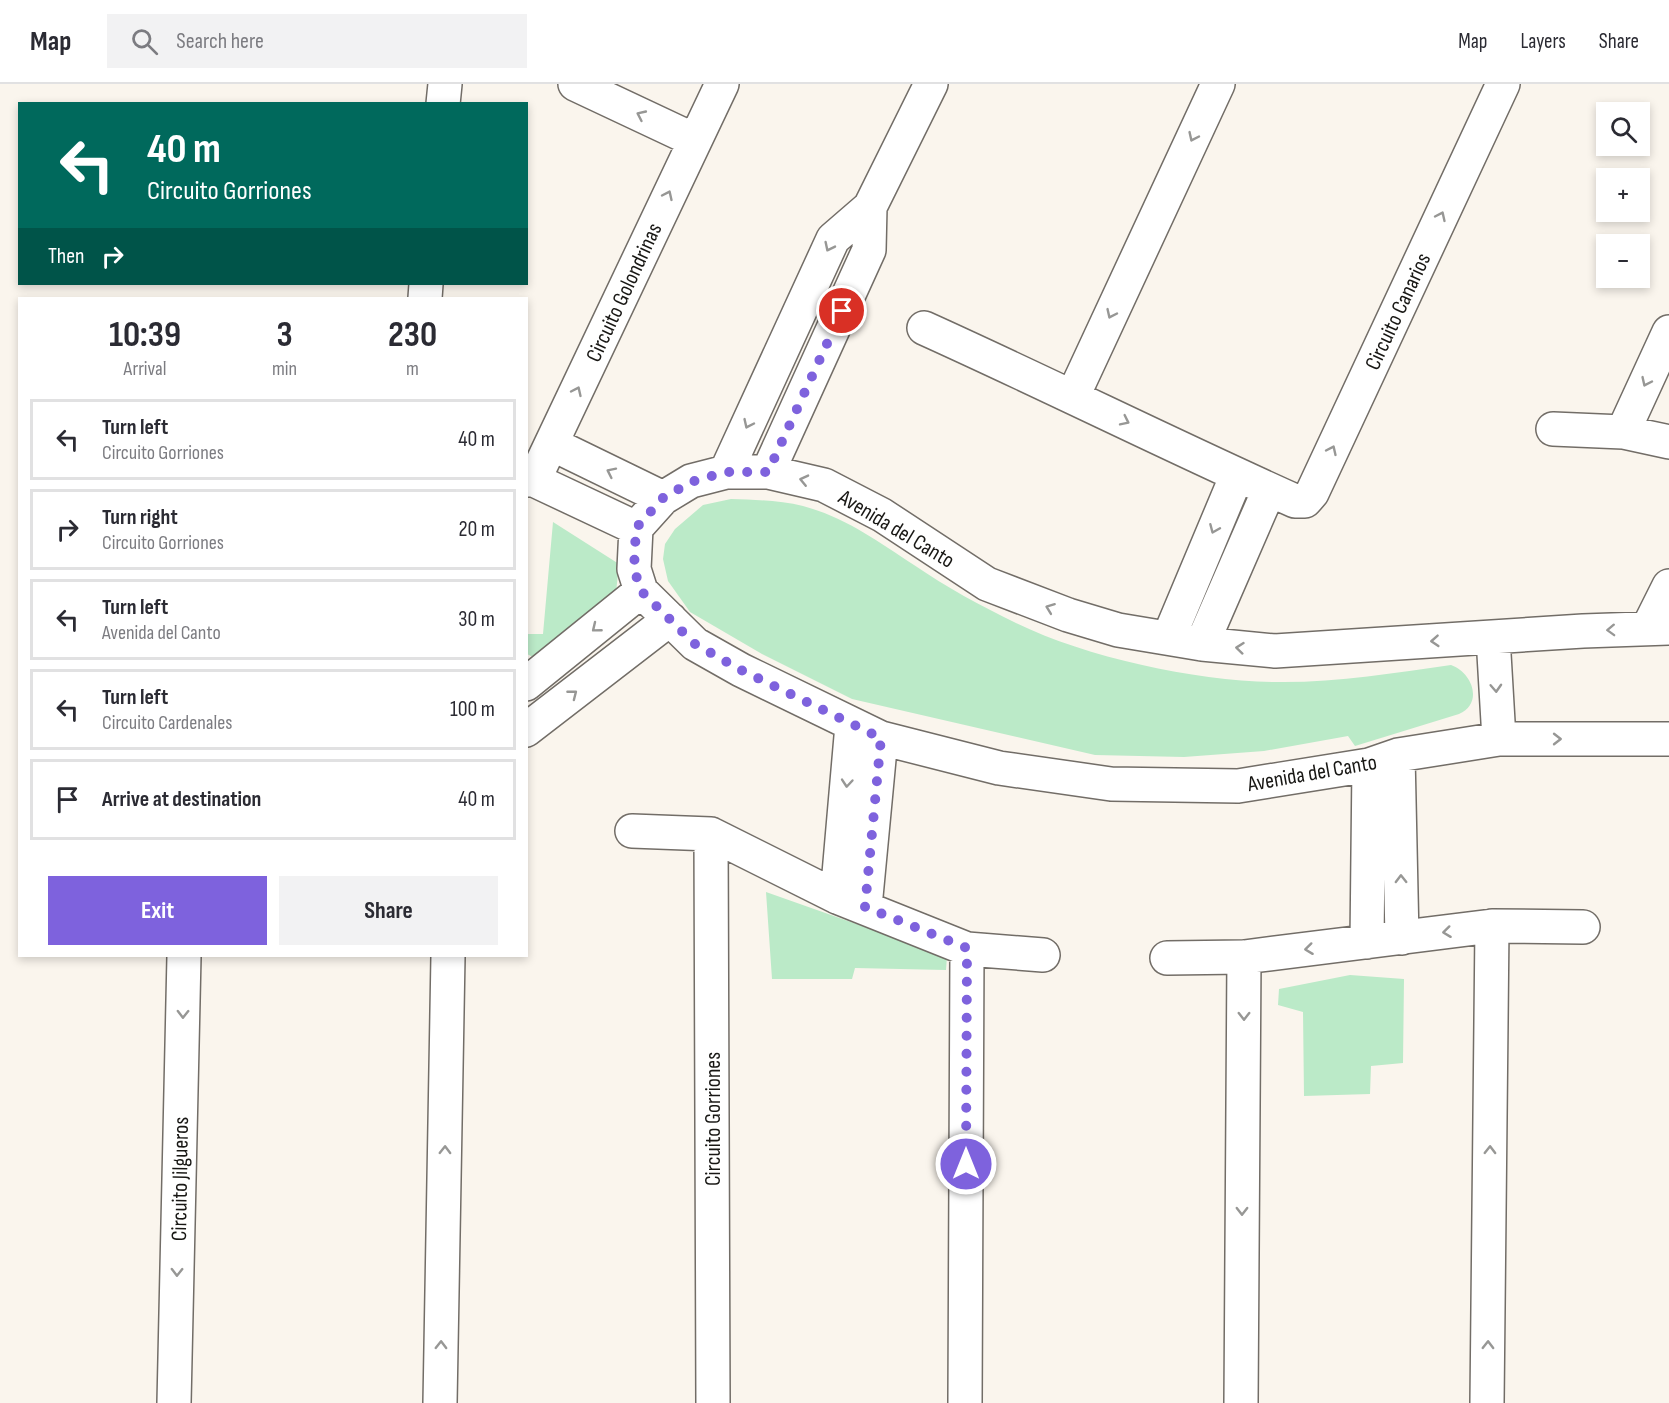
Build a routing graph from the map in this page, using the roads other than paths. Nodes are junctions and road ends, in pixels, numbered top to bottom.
1 (445, 84) edge
2 (575, 84) edge
3 (722, 84) edge
4 (932, 84) edge
5 (1218, 84) edge
6 (1503, 84) edge
7 (443, 102) edge
8 (694, 140) junction
9 (870, 207) junction
10 (924, 328) dead end
11 (1669, 332) edge
12 (1073, 396) junction
13 (1553, 429) dead end
14 (1623, 432) junction
15 (1669, 442) edge
16 (552, 444) junction
17 (726, 472) junction
18 (768, 472) junction
19 (1237, 475) junction
20 (530, 480) edge
21 (1269, 489) junction
22 (663, 498) junction
23 (636, 528) junction
24 (1669, 586) edge
25 (641, 591) junction
26 (669, 619) junction
27 (1659, 628) edge
28 (1169, 637) junction
29 (1493, 637) junction
30 (1202, 644) junction
31 (528, 682) edge
32 (528, 728) edge
33 (866, 731) junction
34 (1499, 739) junction
35 (1669, 739) edge
36 (1384, 760) junction
37 (632, 831) dead end
38 (711, 834) junction
39 (851, 902) junction
40 (1492, 926) junction
41 (1582, 927) dead end
42 (1402, 938) junction
43 (1367, 942) junction
44 (967, 948) junction
45 (1043, 955) dead end
46 (184, 957) edge
47 (448, 957) edge
48 (1244, 957) junction
49 (1167, 958) dead end
50 (174, 1403) edge
51 (440, 1403) edge
52 (713, 1403) edge
53 (965, 1403) edge
54 (1241, 1403) edge
55 (1487, 1403) edge

1 - 7 street
8 -> 2 street
3 - 8 street, Circuito Golondrinas
4 - 9 street
5 -> 12 street
21 -> 6 street, Circuito Canarios
16 -> 8 street, Circuito Golondrinas
9 -> 17 street
9 - 18 street
10 - 12 street, Circuito Canarios
11 -> 14 street
12 -> 19 street, Circuito Canarios
13 - 14 street
14 - 15 street
16 - 20 street, Circuito Golondrinas
22 -> 16 street
17 - 18 street, Avenida del Canto
17 - 22 street, Avenida del Canto
28 -> 18 street, Avenida del Canto
19 - 21 street, Circuito Canarios
19 -> 28 street
20 - 23 street, Circuito Golondrinas
21 - 30 street
22 - 23 street, Avenida del Canto
23 - 25 street
24 - 27 street
25 - 26 street, Avenida del Canto
25 -> 31 street
32 -> 26 street
26 - 33 street, Avenida del Canto
27 -> 29 street, Avenida del Canto
28 - 30 street, Avenida del Canto
29 -> 30 street, Avenida del Canto
29 -> 34 street
33 - 36 street, Avenida del Canto
33 - 39 street
34 -> 35 street, Avenida del Canto
34 - 36 street, Avenida del Canto
42 -> 36 street
36 - 43 street
37 - 38 street
38 - 39 street
38 - 52 street, Circuito Gorriones
39 - 44 street
40 - 41 street
40 -> 42 street
55 -> 40 street
42 - 43 street
43 -> 48 street
44 - 45 street
44 - 53 street
46 -> 50 street, Circuito Jilgueros
51 -> 47 street
48 - 49 street
48 -> 54 street

